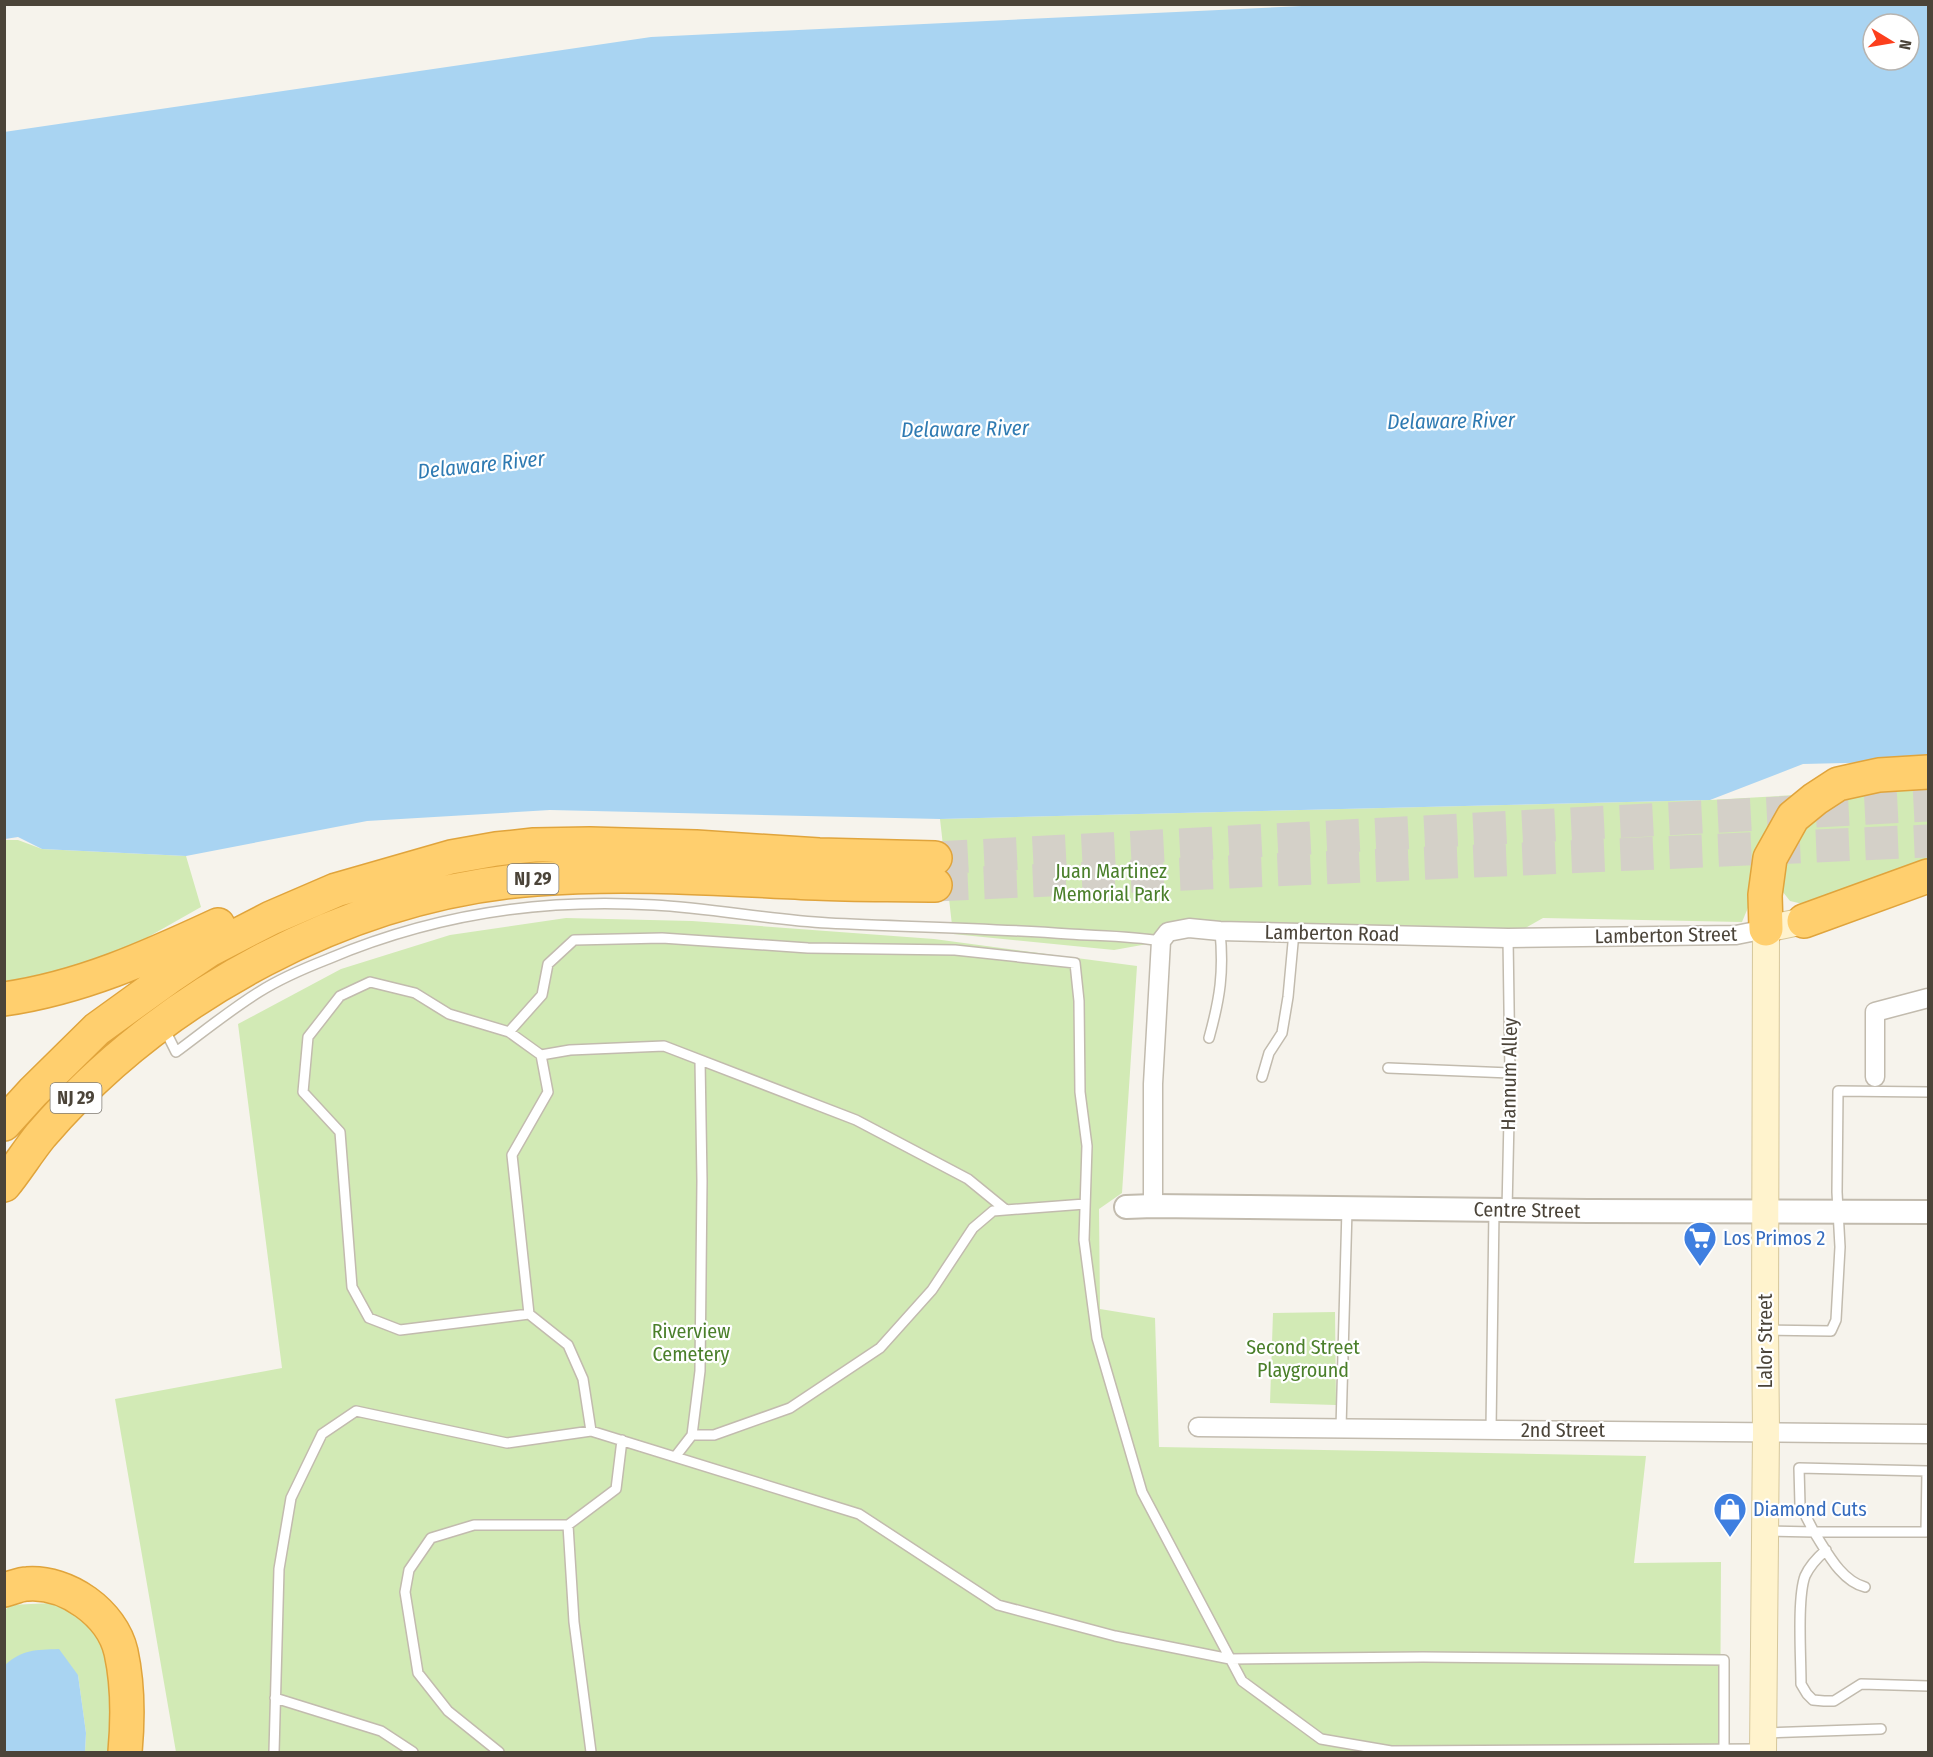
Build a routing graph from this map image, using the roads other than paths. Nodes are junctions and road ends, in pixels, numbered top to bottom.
1 (1929, 772) edge
2 (1929, 876) edge
3 (336, 890) junction
4 (1929, 893) edge
5 (1804, 921) junction
6 (1766, 929) junction
7 (1220, 931) junction
8 (1294, 932) junction
9 (1508, 938) junction
10 (1161, 941) junction
11 (1929, 998) edge
12 (4, 999) edge
13 (162, 1023) junction
14 (509, 1032) junction
15 (1209, 1038) dead end
16 (541, 1055) junction
17 (700, 1060) junction
18 (1388, 1068) dead end
19 (1510, 1073) junction
20 (1262, 1077) dead end
21 (1875, 1077) dead end
22 (1929, 1092) edge
23 (4, 1124) edge
24 (4, 1185) edge
25 (1085, 1204) junction
26 (1153, 1206) junction
27 (1126, 1207) dead end
28 (1347, 1208) junction
29 (1006, 1210) junction
30 (1501, 1210) junction
31 (1838, 1211) junction
32 (1929, 1212) edge
33 (1766, 1213) junction
34 (529, 1314) junction
35 (1765, 1330) junction
36 (1198, 1427) dead end
37 (1341, 1428) junction
38 (1491, 1430) junction
39 (591, 1431) junction
40 (1766, 1432) junction
41 (1929, 1434) edge
42 (692, 1435) junction
43 (622, 1440) junction
44 (675, 1457) junction
45 (568, 1525) junction
46 (1764, 1531) junction
47 (1814, 1532) junction
48 (1826, 1550) junction
49 (1865, 1587) dead end
50 (4, 1590) edge
51 (1230, 1659) junction
52 (1929, 1686) edge
53 (275, 1698) junction
54 (1881, 1730) dead end
55 (1763, 1745) edge
56 (1724, 1749) junction
57 (1371, 1750) edge
58 (1629, 1751) edge
59 (125, 1752) edge
60 (274, 1752) edge
61 (413, 1752) edge
62 (499, 1752) edge
63 (591, 1752) edge

1 - 6 highway
2 - 5 highway
3 - 12 highway
3 - 13 highway, NJ 29
3 - 23 highway, NJ 29
4 - 5 street, Lamberton Street
5 - 6 main road, Lamberton Street
6 - 9 street, Lamberton Street
6 - 33 main road, Lalor Street
7 - 8 street, Lamberton Road
7 - 10 street, Lamberton Road
7 - 15 lane
8 - 9 street, Lamberton Road
8 - 20 lane
9 - 19 lane, Hannum Alley
10 - 13 lane
10 - 26 street
11 - 21 street
13 - 24 highway, NJ 29
14 - 16 lane
14 - 25 lane
14 - 34 lane
16 - 17 lane
16 - 34 lane
17 - 29 lane
17 - 42 lane
18 - 19 lane
19 - 30 lane, Hannum Alley
22 - 31 lane
25 - 29 lane
25 - 51 lane
26 - 27 street, Centre Street
26 - 28 street, Centre Street
28 - 30 street, Centre Street
28 - 37 lane
29 - 42 lane
30 - 33 street, Centre Street
30 - 38 lane, Hannum Alley
31 - 32 street, Centre Street
31 - 33 street, Centre Street
31 - 35 lane
33 - 35 main road, Lalor Street
34 - 39 lane
35 - 40 main road, Lalor Street
36 - 37 street, 2nd Street
37 - 38 street, 2nd Street
38 - 40 street, 2nd Street
39 - 43 lane
39 - 53 lane
40 - 41 street, 2nd Street
40 - 46 main road, Lalor Street
42 - 44 lane
43 - 44 lane
43 - 45 lane
44 - 51 lane
45 - 62 lane
45 - 63 lane
46 - 47 lane
46 - 55 main road, Lalor Street
47 - 47 lane
47 - 48 lane
48 - 49 lane
48 - 52 lane
50 - 59 highway
51 - 56 lane
51 - 57 lane
53 - 60 lane
53 - 61 lane
54 - 55 lane
55 - 56 lane
56 - 58 lane
57 - 58 lane

